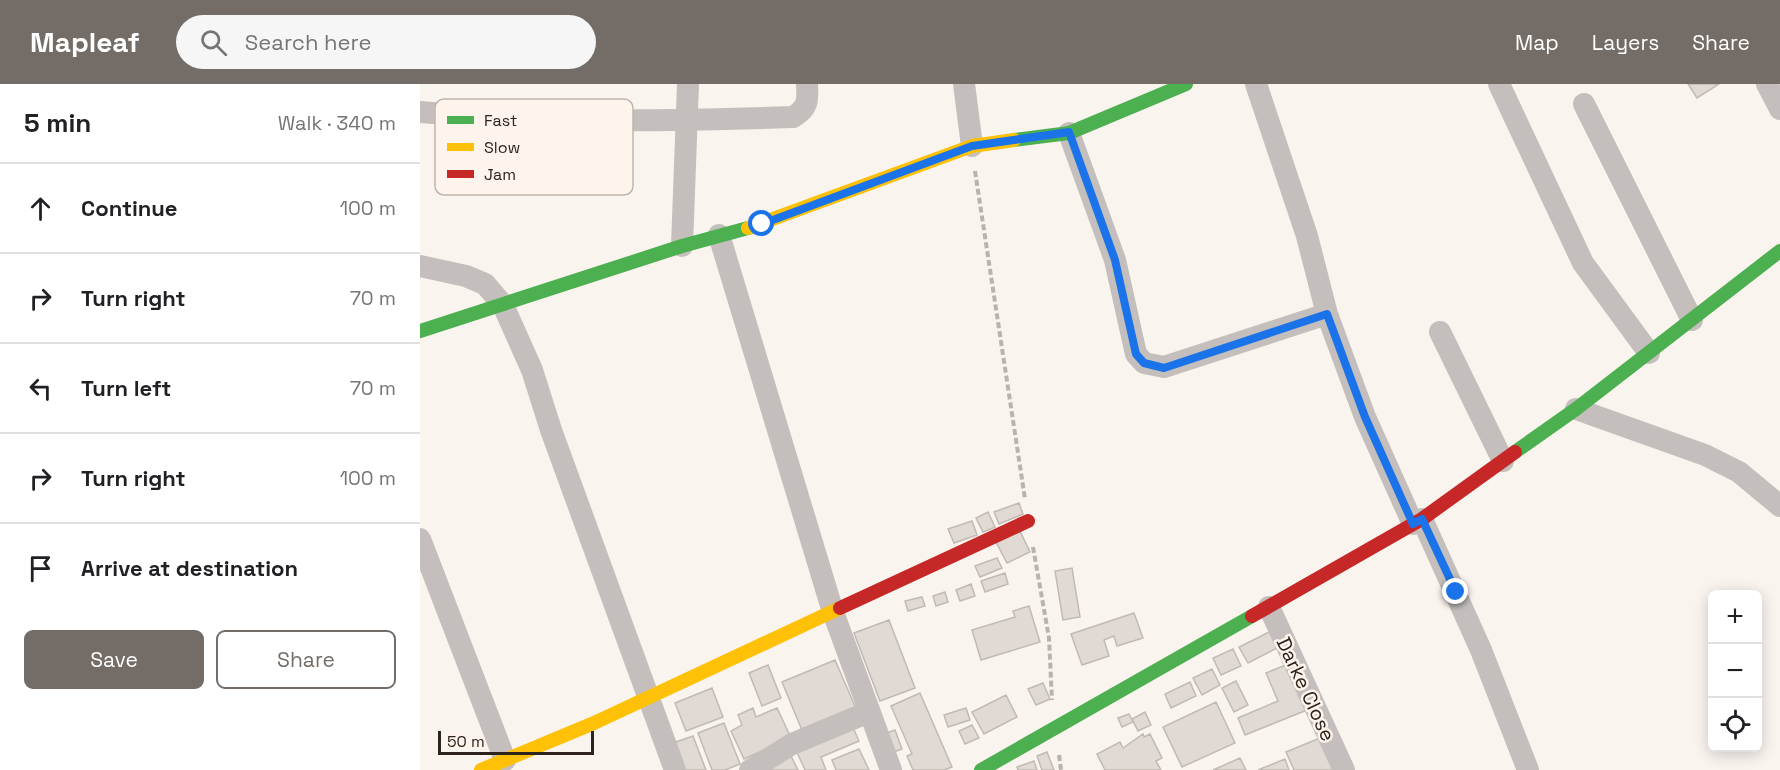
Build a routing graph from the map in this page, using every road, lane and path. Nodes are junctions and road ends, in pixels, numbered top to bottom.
1 (688, 84) edge
2 (807, 84) edge
3 (964, 84) edge
4 (1186, 84) edge
5 (1256, 84) edge
6 (1499, 84) edge
7 (1767, 84) edge
8 (1584, 104) dead end
9 (1780, 109) edge
10 (420, 112) edge
11 (435, 113) edge
12 (633, 120) edge
13 (686, 121) junction
14 (1069, 132) junction
15 (972, 146) junction
16 (719, 235) junction
17 (682, 246) junction
18 (1780, 251) edge
19 (420, 266) edge
20 (503, 305) junction
21 (1327, 314) junction
22 (1692, 320) junction
23 (420, 331) edge
24 (1440, 332) dead end
25 (1649, 353) junction
26 (1576, 410) junction
27 (1503, 461) junction
28 (1780, 506) edge
29 (1028, 520) junction
30 (1418, 522) junction
31 (420, 539) edge
32 (1269, 607) junction
33 (833, 612) junction
34 (649, 697) junction
35 (869, 711) junction
36 (1054, 727) junction
37 (505, 760) junction
38 (481, 770) edge
39 (675, 770) edge
40 (750, 770) edge
41 (891, 770) edge
42 (981, 770) edge
43 (1061, 770) edge
44 (1344, 770) edge
45 (1528, 770) edge

1 - 13 street
2 - 13 street
3 - 15 street
4 - 14 street
5 - 21 street
6 - 25 street
7 - 9 street
8 - 22 street
10 - 11 street
12 - 13 street
13 - 17 street
14 - 15 street
14 - 21 street
15 - 16 street
15 - 29 path
16 - 17 street
16 - 33 street
17 - 20 street
18 - 22 street
19 - 20 street
20 - 23 street
20 - 34 street
21 - 30 street
22 - 25 street
24 - 27 street
25 - 26 street
26 - 27 street
26 - 28 street
27 - 30 street
29 - 33 street
29 - 36 path
30 - 32 street
30 - 45 street
31 - 37 street
32 - 36 street
32 - 44 street, Darke Close
33 - 34 street
33 - 35 street
34 - 37 street
34 - 39 street
35 - 40 street
35 - 41 street
36 - 42 street
36 - 43 path
37 - 38 street

